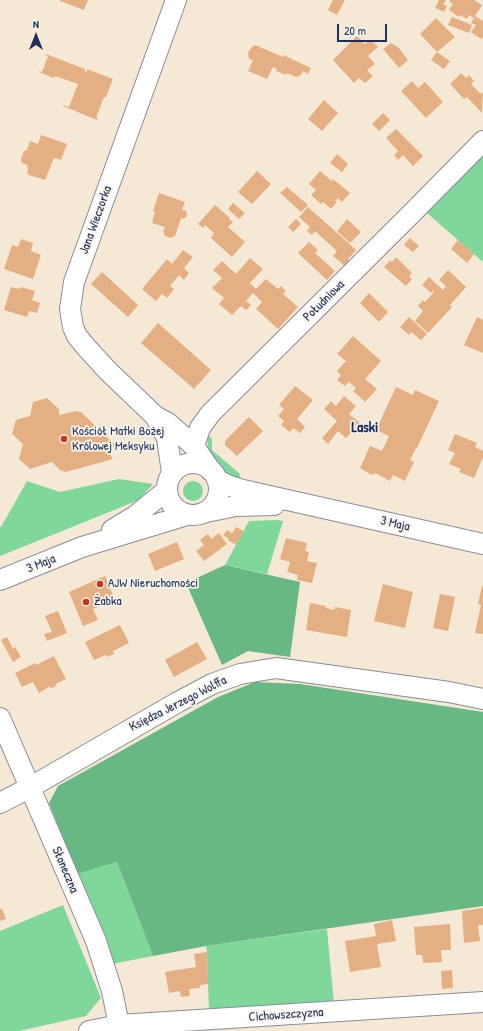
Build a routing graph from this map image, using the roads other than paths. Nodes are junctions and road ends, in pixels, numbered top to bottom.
1 (176, 0) edge
2 (483, 141) edge
3 (156, 416) junction
4 (194, 446) junction
5 (214, 475) junction
6 (169, 482) junction
7 (306, 505) junction
8 (206, 512) junction
9 (187, 515) junction
10 (483, 544) edge
11 (82, 547) junction
12 (0, 580) edge
13 (483, 699) edge
14 (0, 718) edge
15 (29, 788) junction
16 (0, 803) edge
17 (483, 1002) edge
18 (120, 1025) junction
19 (89, 1031) edge

1 - 3 street, Jana Wieczorka
2 - 4 street, Południowa
3 - 4 street, Jana Wieczorka
3 - 6 street, Jana Wieczorka
4 - 5 street
5 - 6 street
5 - 7 street, 3 Maja
5 - 8 street
6 - 9 street
6 - 11 street, 3 Maja
7 - 8 street, 3 Maja
7 - 10 street, 3 Maja
8 - 9 street
9 - 11 street, 3 Maja
11 - 12 street, 3 Maja
13 - 15 street, Księdza Jerzego Wolffa
14 - 15 street, Słoneczna
15 - 16 street, Księdza Jerzego Wolffa
15 - 18 street, Słoneczna
17 - 18 street, Cichowszczyzna
18 - 19 street, Cichowszczyzna

